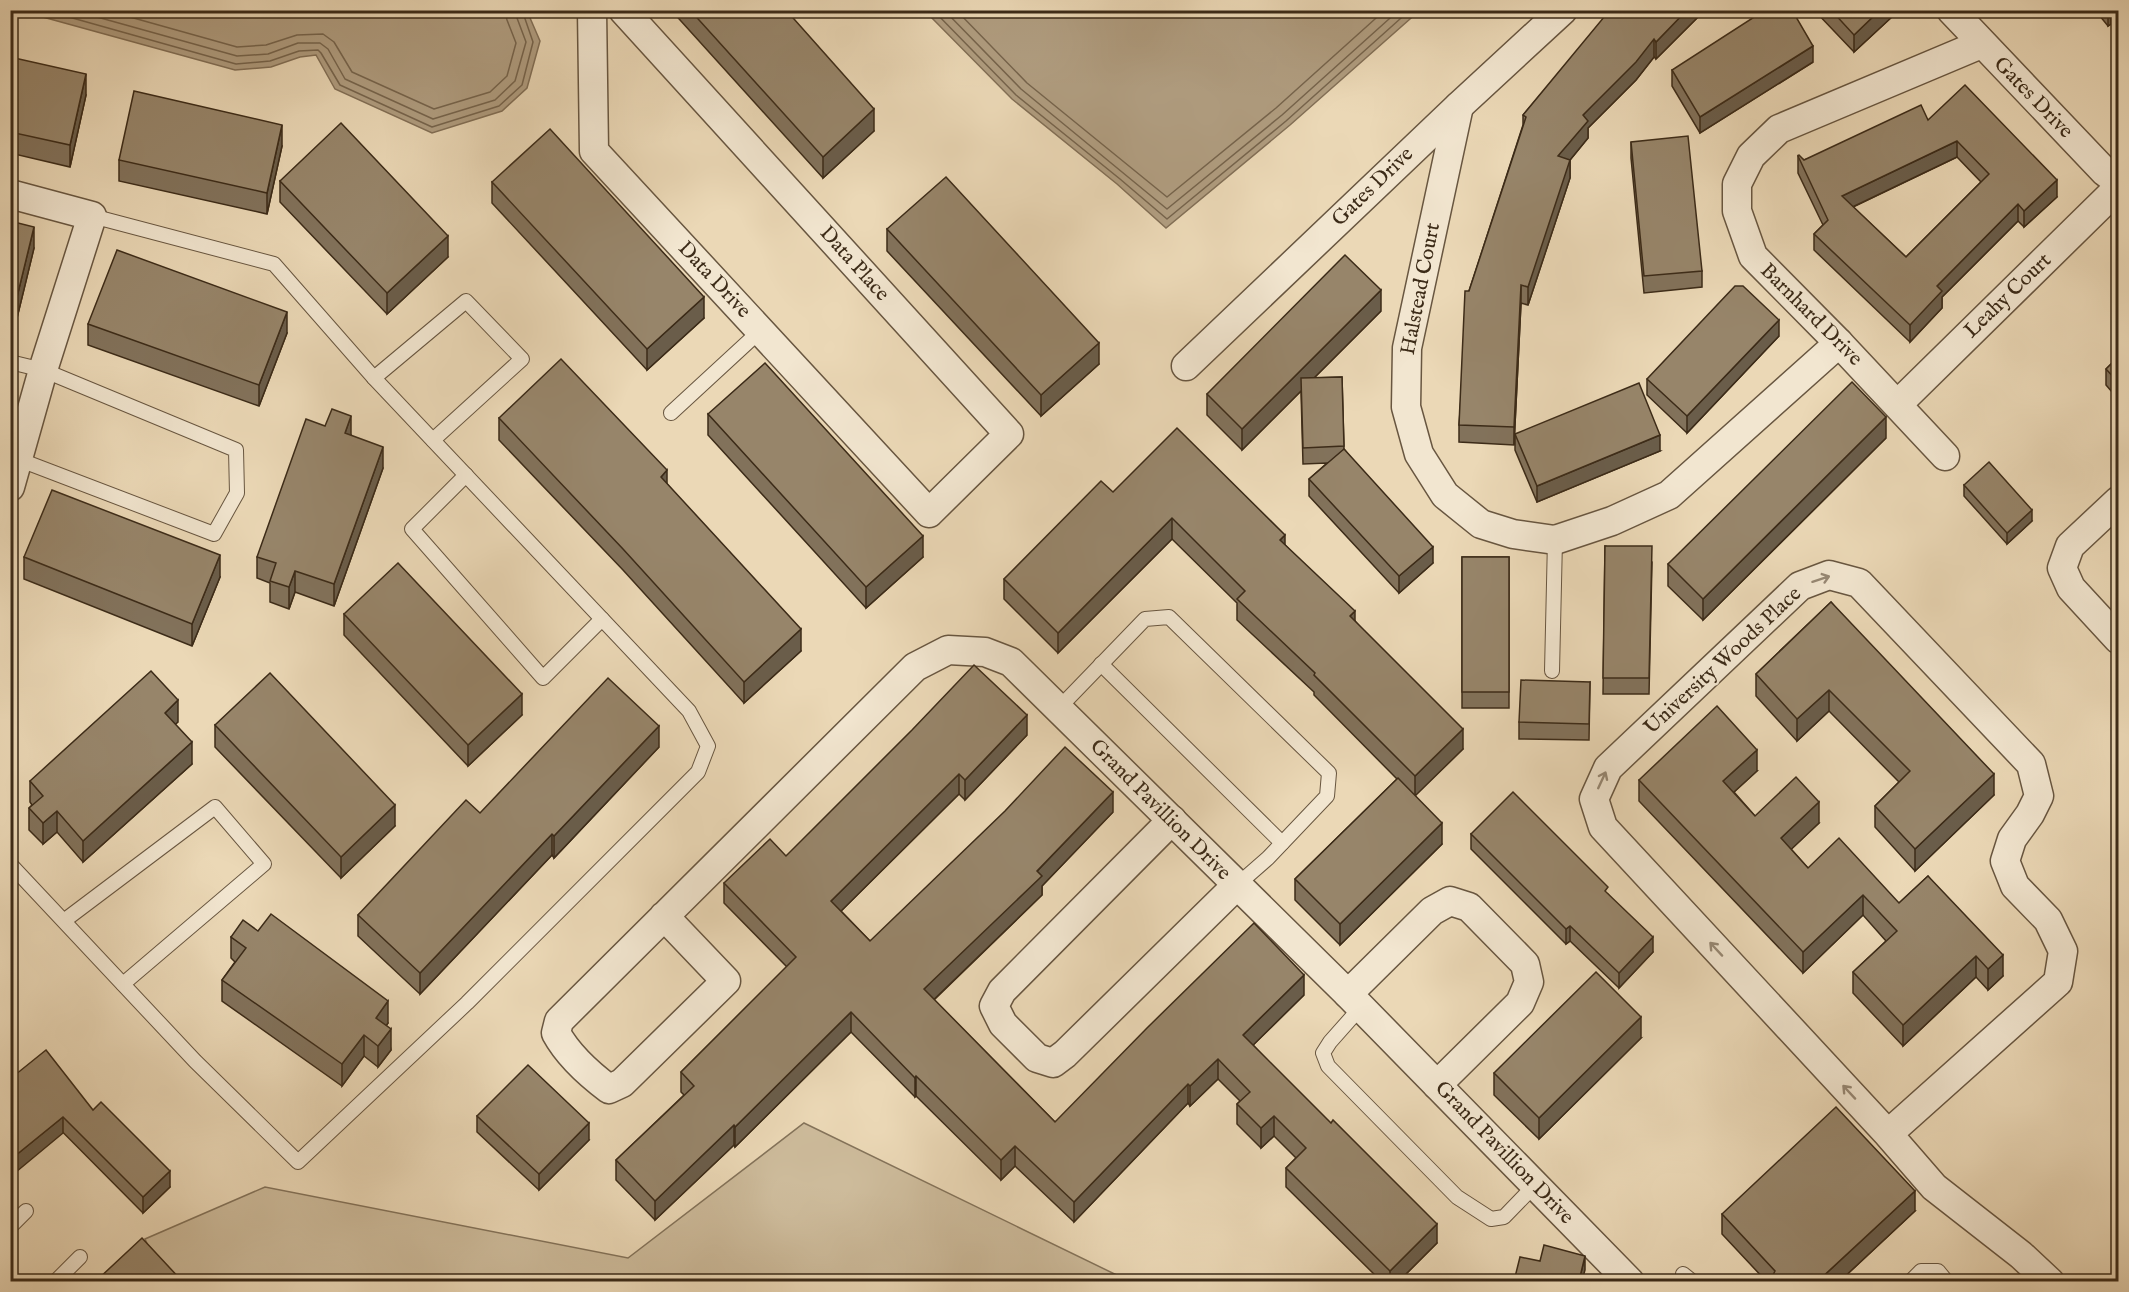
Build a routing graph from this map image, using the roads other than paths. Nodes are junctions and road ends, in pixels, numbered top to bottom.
1 (592, 10) edge
2 (623, 10) edge
3 (1563, 10) edge
4 (1951, 10) edge
5 (1981, 44) junction
6 (1459, 106) junction
7 (2118, 183) edge
8 (2118, 188) edge
9 (10, 194) edge
10 (92, 216) junction
11 (760, 331) junction
12 (1839, 343) junction
13 (10, 362) edge
14 (1186, 366) dead end
15 (43, 370) junction
16 (374, 378) junction
17 (1898, 404) junction
18 (671, 413) dead end
19 (433, 440) junction
20 (1945, 456) dead end
21 (15, 458) edge
22 (466, 475) junction
23 (10, 487) edge
24 (2118, 501) edge
25 (929, 513) joint
26 (1555, 540) junction
27 (602, 619) junction
28 (2118, 639) edge
29 (1101, 664) junction
30 (1552, 671) dead end
31 (1058, 709) junction
32 (1172, 820) junction
33 (1282, 843) junction
34 (10, 864) edge
35 (1236, 886) junction
36 (664, 916) junction
37 (65, 920) junction
38 (123, 984) junction
39 (1355, 1001) junction
40 (1437, 1085) junction
41 (1888, 1134) junction
42 (1535, 1185) junction
43 (26, 1211) dead end
44 (10, 1227) edge
45 (80, 1257) dead end
46 (55, 1281) edge
47 (1630, 1281) edge
48 (1910, 1281) edge
49 (1947, 1281) edge
50 (2050, 1281) edge

1 - 11 street, Data Drive
2 - 25 street, Data Place
3 - 6 street, Gates Drive
4 - 5 street, Gates Drive
5 - 7 street, Gates Drive
5 - 12 street, Barnhard Drive
6 - 14 street, Gates Drive
6 - 26 street, Halstead Court
8 - 17 street, Leahy Court
9 - 10 street
10 - 15 street
10 - 16 lane
11 - 18 lane
11 - 25 street, Data Drive
12 - 17 street, Barnhard Drive
12 - 26 street, Halstead Court
13 - 15 lane
15 - 21 street
15 - 21 lane
16 - 19 lane
16 - 19 lane
17 - 20 street, Barnhard Drive
19 - 22 lane
21 - 23 street
22 - 27 lane
22 - 27 lane
24 - 28 street
26 - 30 lane
27 - 38 lane
29 - 31 lane
29 - 33 lane
29 - 33 lane
31 - 32 street, Grand Pavillion Drive
31 - 36 street, Grand Pavillion Drive
32 - 35 street, Grand Pavillion Drive
32 - 35 street
33 - 35 lane
34 - 37 lane
35 - 39 street, Grand Pavillion Drive
36 - 36 street, Grand Pavillion Drive
37 - 38 lane
37 - 38 lane
39 - 40 street, Grand Pavillion Drive
39 - 40 street
39 - 42 lane
40 - 42 street, Grand Pavillion Drive
41 -> 41 street, University Woods Place
41 - 50 street, University Woods Place
42 - 47 street, Grand Pavillion Drive
43 - 44 lane
45 - 46 lane
48 - 49 lane

